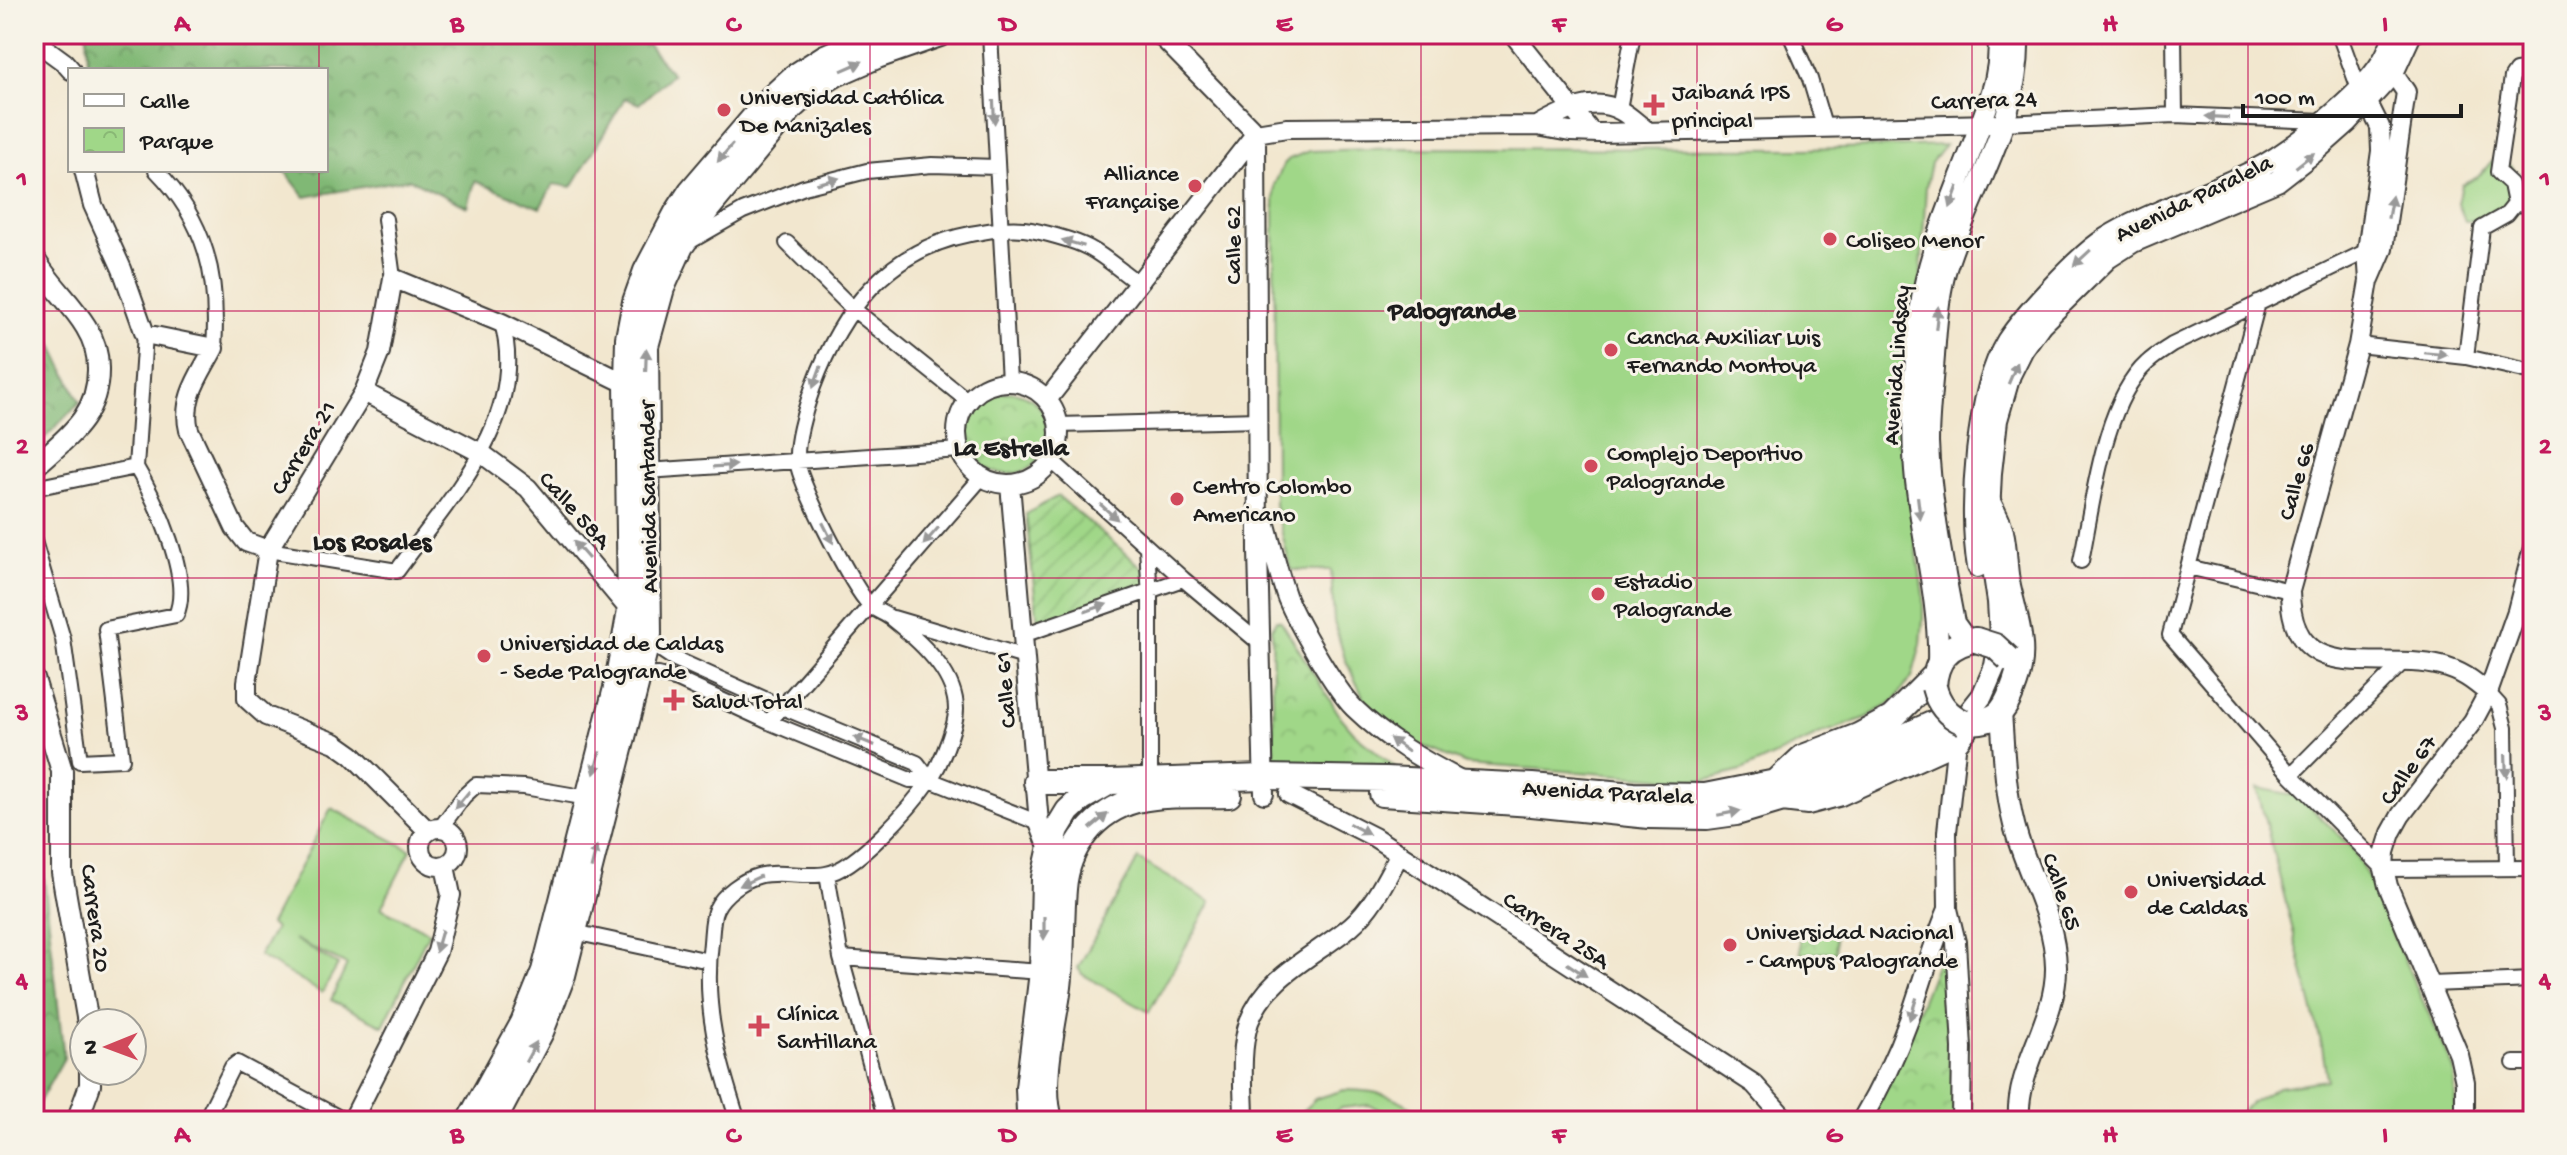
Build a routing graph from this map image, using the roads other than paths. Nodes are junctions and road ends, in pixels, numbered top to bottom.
1 (878, 34) edge
2 (940, 34) edge
3 (990, 34) edge
4 (1513, 34) edge
5 (1633, 34) edge
6 (1790, 34) edge
7 (1998, 34) edge
8 (2018, 34) edge
9 (2174, 34) edge
10 (2339, 34) edge
11 (2395, 34) edge
12 (2411, 34) edge
13 (1166, 35) edge
14 (34, 40) edge
15 (67, 66) edge
16 (2387, 68) junction
17 (2533, 74) edge
18 (2363, 95) junction
19 (1573, 108) junction
20 (1619, 109) junction
21 (2175, 115) junction
22 (2323, 121) junction
23 (2003, 123) junction
24 (1981, 124) junction
25 (1537, 126) junction
26 (1824, 126) junction
27 (1646, 130) junction
28 (1256, 133) junction
29 (1600, 133) junction
30 (997, 167) junction
31 (85, 172) edge
32 (158, 172) edge
33 (2515, 204) junction
34 (2533, 205) edge
35 (385, 219) dead end
36 (1000, 228) junction
37 (787, 243) dead end
38 (681, 246) junction
39 (2375, 250) junction
40 (34, 258) edge
41 (393, 278) junction
42 (1138, 283) junction
43 (2258, 303) junction
44 (852, 308) junction
45 (502, 323) junction
46 (145, 334) junction
47 (2358, 345) junction
48 (214, 348) junction
49 (2466, 357) junction
50 (2533, 372) edge
51 (1009, 381) junction
52 (627, 384) junction
53 (364, 392) junction
54 (1047, 400) junction
55 (968, 401) junction
56 (1259, 420) junction
57 (1058, 425) junction
58 (960, 450) junction
59 (481, 453) junction
60 (1051, 460) junction
61 (797, 461) junction
62 (34, 467) edge
63 (136, 467) junction
64 (647, 471) junction
65 (982, 477) junction
66 (1010, 484) junction
67 (34, 488) edge
68 (1259, 496) junction
69 (1989, 504) junction
70 (34, 541) edge
71 (1147, 547) junction
72 (2533, 548) edge
73 (268, 550) junction
74 (2081, 561) dead end
75 (2188, 567) junction
76 (2529, 577) edge
77 (1183, 579) junction
78 (1150, 590) junction
79 (1260, 591) junction
80 (2290, 591) junction
81 (1288, 599) junction
82 (870, 606) junction
83 (630, 610) junction
84 (889, 616) junction
85 (944, 632) junction
86 (649, 634) junction
87 (1023, 635) junction
88 (1972, 641) junction
89 (1262, 645) junction
90 (930, 654) junction
91 (1025, 657) junction
92 (2404, 661) junction
93 (1936, 675) junction
94 (640, 676) junction
95 (34, 679) edge
96 (2015, 684) junction
97 (616, 688) junction
98 (2488, 693) junction
99 (782, 707) junction
100 (769, 722) junction
101 (1974, 723) junction
102 (1927, 754) junction
103 (2291, 775) junction
104 (930, 780) junction
105 (1953, 780) junction
106 (1150, 781) junction
107 (1036, 782) junction
108 (1110, 782) junction
109 (1467, 783) junction
110 (1264, 786) junction
111 (1780, 790) junction
112 (1289, 794) junction
113 (588, 798) junction
114 (1039, 823) junction
115 (434, 829) junction
116 (1050, 851) junction
117 (1399, 855) junction
118 (445, 866) junction
119 (2507, 868) junction
120 (2533, 868) edge
121 (2384, 869) junction
122 (827, 874) junction
123 (1064, 887) junction
124 (1948, 909) junction
125 (574, 932) junction
126 (841, 958) junction
127 (709, 961) junction
128 (1042, 972) junction
129 (2533, 980) edge
130 (2431, 984) junction
131 (85, 1007) edge
132 (2514, 1063) dead end
133 (2533, 1063) edge
134 (89, 1087) edge
135 (481, 1117) edge
136 (2467, 1119) edge
137 (77, 1121) edge
138 (205, 1121) edge
139 (345, 1121) edge
140 (352, 1121) edge
141 (738, 1121) edge
142 (886, 1121) edge
143 (1033, 1121) edge
144 (1051, 1121) edge
145 (1244, 1121) edge
146 (1787, 1121) edge
147 (1861, 1121) edge
148 (1961, 1121) edge
149 (2019, 1121) edge

1 -> 52 main road, Avenida Santander
38 -> 2 main road, Avenida Santander
3 -> 30 street
4 - 19 street
5 - 20 street
6 - 26 street
7 - 24 main road, Avenida Lindsay
8 - 23 main road, Avenida Lindsay
9 - 21 street
10 - 18 street, Calle 66
11 - 16 main road, Avenida Paralela
12 - 16 main road, Avenida Paralela
13 - 28 street
14 - 15 street
16 - 18 main road, Avenida Paralela
39 -> 16 street, Calle 66
17 - 33 street
18 - 22 main road, Avenida Paralela
18 - 39 street, Calle 66
69 -> 18 main road, Avenida Paralela
19 - 20 street, Carrera 24
19 - 25 street, Carrera 24
19 - 29 street
20 - 27 street
20 - 29 street
22 -> 21 street, Carrera 24
21 - 23 street, Carrera 24
22 -> 111 main road, Avenida Paralela
23 - 24 street, Carrera 24
88 -> 23 main road, Avenida Lindsay
24 - 26 street, Carrera 24
24 -> 93 main road, Avenida Lindsay
25 - 28 street, Carrera 24
25 - 29 street, Carrera 24
26 - 27 street, Carrera 24
27 - 29 street, Carrera 24
28 - 42 street
28 - 56 street, Calle 62
30 - 36 street
38 -> 30 street
31 - 46 street
32 - 48 street
33 - 34 street
33 - 49 street
35 - 41 street, Carrera 21
42 -> 36 street
36 - 44 street
36 - 51 street
37 - 44 street
64 -> 38 main road, Avenida Santander
39 - 43 street
39 - 47 street, Calle 66
40 - 62 main road
41 - 45 street
41 - 53 street, Carrera 21
42 - 54 street
43 - 74 street
43 - 75 street
44 - 55 street
44 -> 61 street
45 - 52 street
45 - 59 street
46 - 48 street
46 - 63 street
47 -> 49 street
47 - 80 street, Calle 66
48 - 73 street
49 - 50 street
51 - 54 street
51 - 55 street
52 - 83 main road, Avenida Santander
53 - 59 street, Calle 58A
53 - 73 street, Carrera 21
54 - 57 street
55 - 58 street
56 - 57 street
56 - 68 street, Calle 62
57 - 60 street
58 - 61 street
58 - 65 street
59 - 73 street
83 -> 59 street, Calle 58A
60 - 66 street
60 -> 71 street
64 -> 61 street
61 -> 82 street
63 - 67 street
63 - 70 street
64 - 86 main road, Avenida Santander
65 - 66 street
65 -> 82 street
66 - 87 street, Calle 61
68 - 79 street, Calle 62
68 - 81 street, Calle 62
69 - 96 main road
69 - 111 main road, Avenida Paralela
71 - 77 street
71 - 78 street
72 - 76 street, Calle 67
73 - 115 street, Carrera 21
75 - 80 street
75 - 103 street
76 - 98 street, Calle 67
77 - 78 street
77 - 89 street
87 -> 78 street
78 - 106 street
79 - 81 street
79 - 89 street, Calle 62
80 - 92 street
109 -> 81 street, Calle 62
82 - 84 street
82 - 99 street
83 - 86 street, Calle 58A
83 - 97 main road, Avenida Santander
84 - 85 street
84 - 90 street
85 - 90 street
85 - 91 street
86 - 94 main road, Avenida Santander
86 - 99 street
87 - 91 street, Calle 61
88 - 93 main road
88 - 96 main road, bridge
89 - 110 street, Calle 62
90 - 104 street
91 - 107 street, Calle 61
92 - 98 street
92 - 103 street
93 - 101 main road, bridge
93 - 111 main road
94 - 97 street
94 - 100 street
125 -> 94 main road, Avenida Santander
95 - 131 main road, Carrera 20
96 - 101 main road
97 -> 113 main road, Avenida Santander
98 -> 119 street
98 - 121 street, Calle 67
99 - 100 street
104 -> 99 street
100 - 104 street
101 - 102 main road
101 - 105 street
101 - 149 main road, Calle 65
102 - 105 street
102 - 111 main road
103 - 121 street
104 - 114 street
104 - 122 street
105 - 124 street
106 - 108 main road, Avenida Paralela
106 - 110 main road, Avenida Paralela
107 - 108 main road, Avenida Paralela
107 - 114 street, Calle 61
108 - 116 main road
109 - 110 main road, Avenida Paralela
109 - 111 main road, Avenida Paralela
110 - 112 main road, Avenida Paralela
123 -> 110 main road, Avenida Paralela
112 -> 111 main road, Avenida Paralela
112 -> 117 street, Carrera 25A
113 -> 115 street
113 - 135 main road, Avenida Santander
114 - 116 street, Calle 61
115 - 118 street
115 - 118 street
116 - 123 street, Calle 61
116 -> 128 main road
117 - 145 street
117 -> 146 street, Carrera 25A
118 -> 140 street
119 - 120 street
119 - 121 street
121 - 130 street
122 - 126 street
122 -> 127 street
123 - 144 main road, Avenida Paralela
124 -> 147 street
124 - 148 street
125 - 127 street
135 -> 125 main road, Avenida Santander
126 - 128 street
126 - 142 street
127 - 141 street
128 - 143 main road
129 - 130 street
130 - 136 street
132 - 133 street
134 - 137 main road
138 - 139 street

